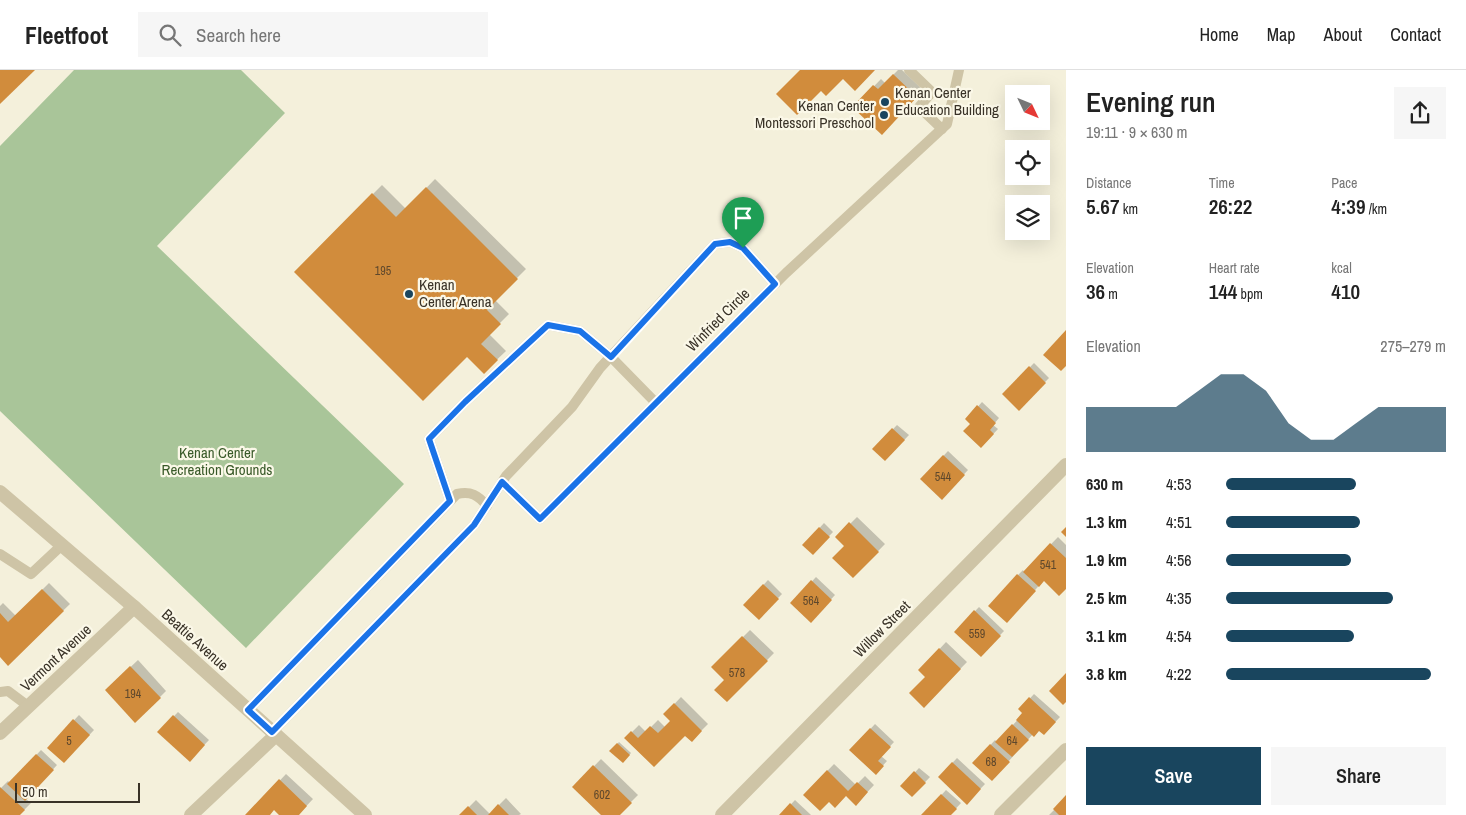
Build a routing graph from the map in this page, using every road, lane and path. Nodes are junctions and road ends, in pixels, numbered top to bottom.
1 (910, 70) edge
2 (959, 70) edge
3 (942, 129) junction
4 (775, 284) junction
5 (611, 357) junction
6 (656, 403) junction
7 (1066, 465) edge
8 (502, 482) junction
9 (0, 492) edge
10 (450, 501) junction
11 (487, 506) junction
12 (62, 545) junction
13 (0, 554) edge
14 (134, 607) junction
15 (0, 692) edge
16 (28, 706) junction
17 (248, 710) junction
18 (0, 733) edge
19 (274, 733) junction
20 (1066, 750) edge
21 (191, 815) edge
22 (365, 815) edge
23 (722, 815) edge
24 (1001, 815) edge

1 - 3 lane
2 - 3 lane, Winfried Circle
3 - 4 lane, Winfried Circle
4 - 5 lane
4 - 6 lane, Winfried Circle
5 - 6 lane
5 - 8 lane
5 - 10 lane
6 - 8 lane, Winfried Circle
7 - 23 street, Willow Street
8 - 11 lane
9 - 12 street, Beattie Avenue
10 - 11 lane
10 - 17 lane
11 - 19 lane
12 - 13 lane
12 - 14 street, Beattie Avenue
14 - 16 street, Vermont Avenue
14 - 17 street, Beattie Avenue
15 - 16 lane
16 - 18 street, Vermont Avenue
17 - 19 street, Beattie Avenue
19 - 21 street
19 - 22 street, Beattie Avenue
20 - 24 street

